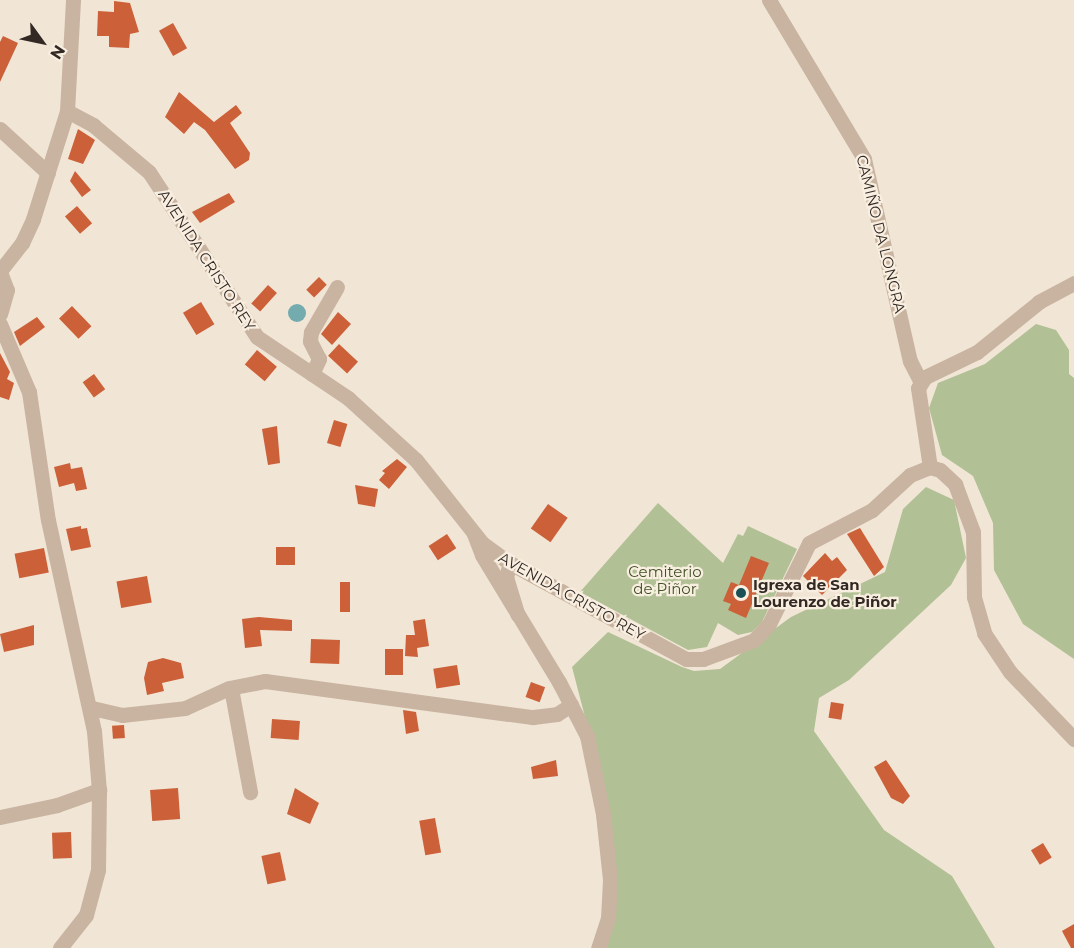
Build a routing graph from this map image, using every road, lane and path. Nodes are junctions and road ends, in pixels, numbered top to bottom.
1 (73, 0) edge
2 (769, 0) edge
3 (67, 111) junction
4 (0, 129) edge
5 (48, 173) junction
6 (0, 271) edge
7 (1074, 283) edge
8 (338, 287) dead end
9 (0, 314) edge
10 (0, 324) edge
11 (312, 374) junction
12 (920, 381) junction
13 (930, 467) junction
14 (474, 534) junction
15 (510, 563) junction
16 (517, 614) junction
17 (231, 687) junction
18 (571, 705) junction
19 (92, 708) junction
20 (1074, 739) edge
21 (99, 790) junction
22 (250, 792) dead end
23 (0, 817) edge
24 (60, 948) edge
25 (598, 948) edge

1 - 3 street
2 - 12 street, CAMIÑO DA LONGRA
3 - 5 street
3 - 11 street, AVENIDA CRISTO REY
4 - 5 street
5 - 6 street
6 - 9 street
7 - 12 street
8 - 11 street
10 - 19 street
11 - 14 street, AVENIDA CRISTO REY
12 - 13 street, CAMIÑO DA LONGRA
13 - 15 street, AVENIDA CRISTO REY
13 - 20 street
14 - 15 street, AVENIDA CRISTO REY
14 - 16 street
15 - 16 street
16 - 18 street
17 - 18 street
17 - 19 street
17 - 22 street
18 - 25 street
19 - 21 street
21 - 23 street
21 - 24 street

